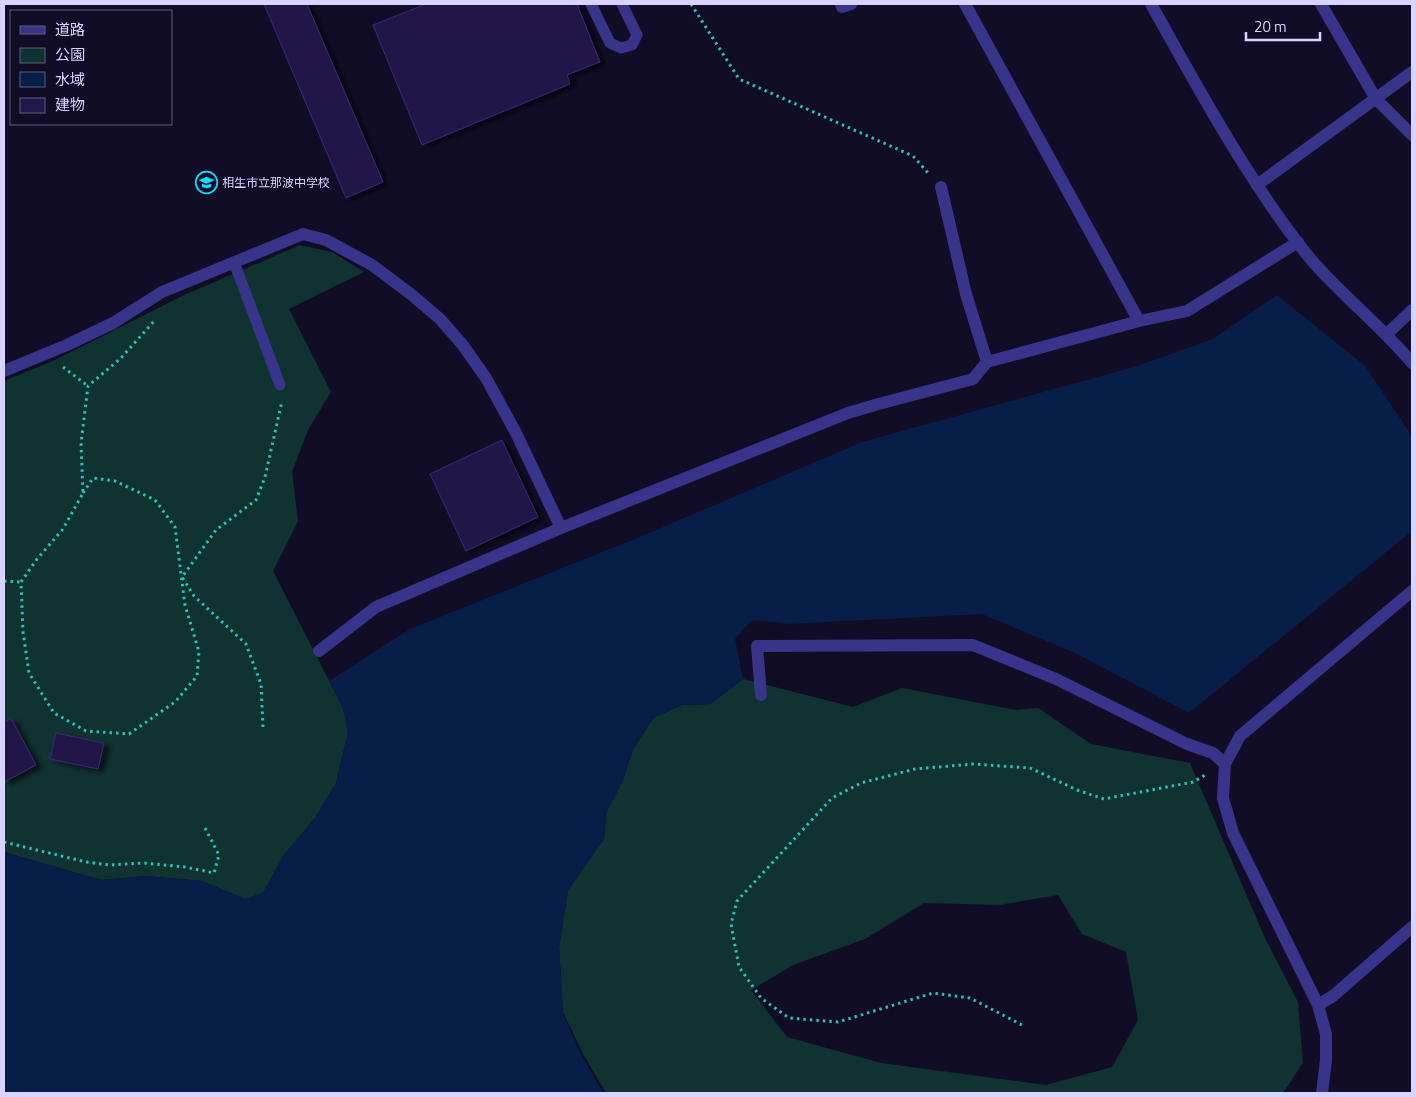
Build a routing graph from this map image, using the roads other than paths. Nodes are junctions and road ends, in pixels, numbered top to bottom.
1 (592, 4) edge
2 (622, 4) edge
3 (841, 4) edge
4 (851, 4) edge
5 (965, 4) edge
6 (1151, 4) edge
7 (1321, 4) edge
8 (1412, 72) edge
9 (1376, 98) junction
10 (1412, 134) edge
11 (1257, 185) junction
12 (942, 187) road end
13 (1298, 242) junction
14 (234, 262) junction
15 (1412, 310) edge
16 (1139, 321) junction
17 (1387, 334) junction
18 (987, 362) junction
19 (1412, 363) edge
20 (4, 371) edge
21 (280, 385) road end
22 (561, 528) junction
23 (1412, 591) edge
24 (319, 651) dead end
25 (761, 695) dead end
26 (1225, 764) junction
27 (1412, 927) edge
28 (1318, 1005) junction
29 (1322, 1093) edge

1 - 2 lane
3 - 4 street
5 - 16 street
6 - 11 street
7 - 9 street
8 - 9 street
9 - 10 street
9 - 11 street
11 - 13 street
12 - 18 street
13 - 16 street
13 - 17 street
14 - 20 street
14 - 21 lane
14 - 22 street
15 - 17 street
16 - 18 street
17 - 19 street
18 - 22 street
22 - 24 street
23 - 26 street
25 - 26 street
26 - 28 street
27 - 28 street
28 - 29 street

